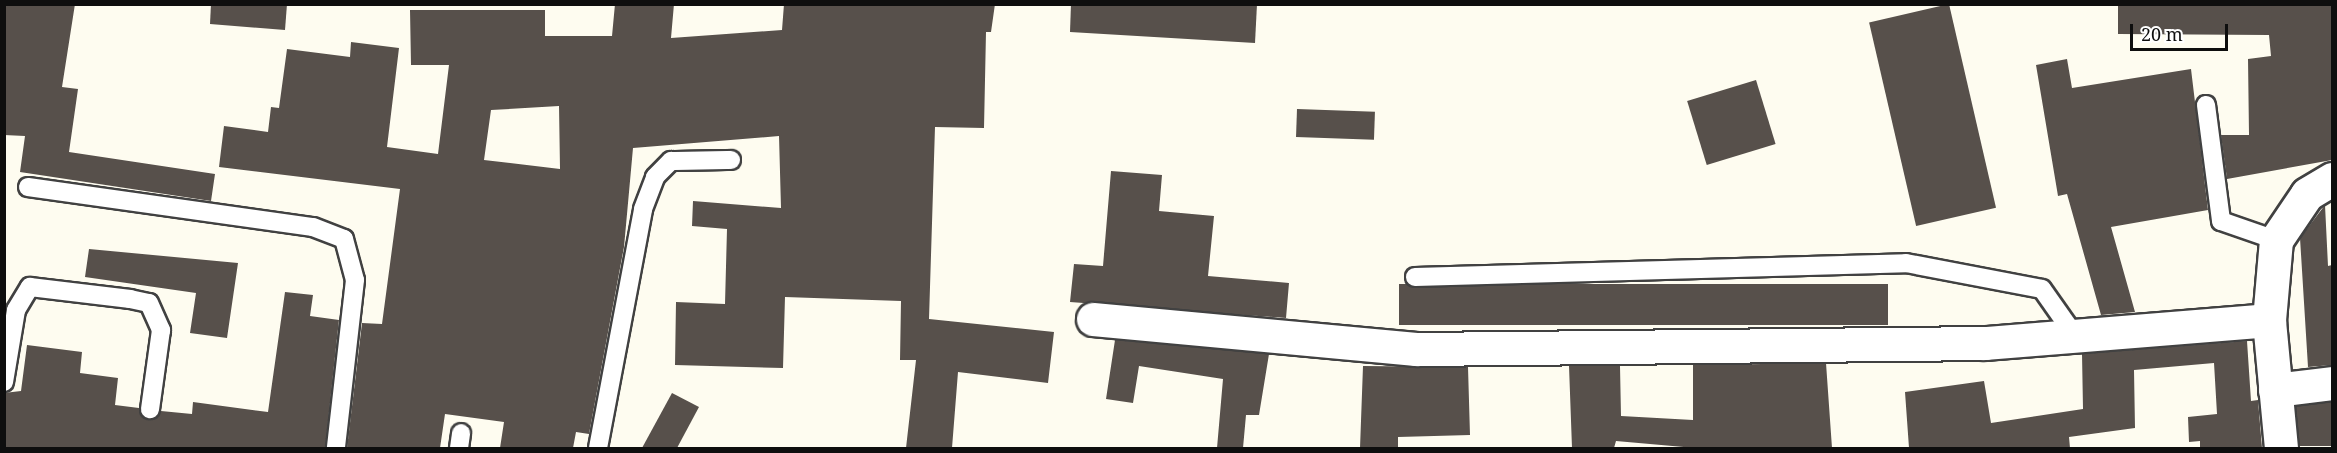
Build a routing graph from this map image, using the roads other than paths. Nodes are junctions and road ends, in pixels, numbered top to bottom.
1 (2206, 105) dead end
2 (731, 160) dead end
3 (2332, 179) edge
4 (28, 187) dead end
5 (2276, 240) junction
6 (1415, 276) dead end
7 (1093, 319) dead end
8 (2269, 320) junction
9 (2075, 336) junction
10 (4, 382) edge
11 (2332, 383) edge
12 (2276, 390) junction
13 (150, 409) dead end
14 (336, 448) edge
15 (598, 448) edge
16 (2281, 448) edge

1 - 5 lane
2 - 15 lane
3 - 5 street
4 - 14 lane
5 - 8 street
6 - 9 lane
7 - 9 street
8 - 9 street
8 - 12 street
10 - 13 lane
11 - 12 street
12 - 16 street

